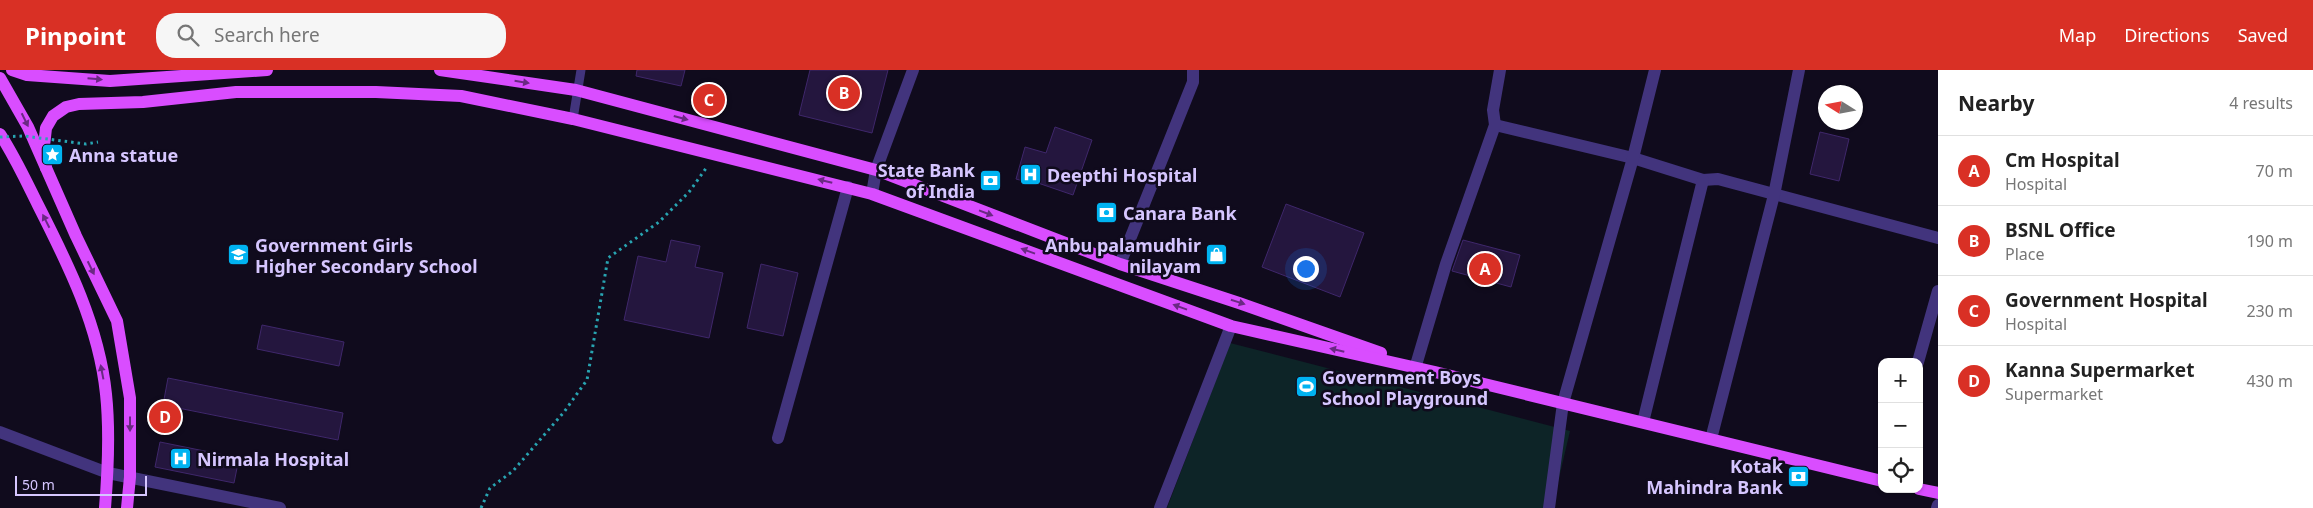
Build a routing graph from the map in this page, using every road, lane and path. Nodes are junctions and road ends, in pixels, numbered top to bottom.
1 (12, 70) edge
2 (268, 70) edge
3 (440, 70) edge
4 (581, 70) edge
5 (912, 70) edge
6 (1193, 70) edge
7 (1500, 70) edge
8 (1656, 70) edge
9 (1799, 70) edge
10 (0, 78) edge
11 (576, 90) junction
12 (573, 119) junction
13 (1495, 125) junction
14 (0, 135) edge
15 (98, 142) dead end
16 (716, 154) junction
17 (1633, 158) junction
18 (46, 168) junction
19 (876, 170) junction
20 (1703, 180) junction
21 (848, 187) junction
22 (872, 194) junction
23 (1774, 195) junction
24 (1938, 238) edge
25 (1120, 264) junction
26 (1938, 291) edge
27 (1231, 326) junction
28 (1919, 358) edge
29 (1416, 365) junction
30 (1435, 372) junction
31 (1563, 403) junction
32 (1643, 422) junction
33 (0, 432) edge
34 (778, 438) dead end
35 (1710, 439) junction
36 (108, 473) junction
37 (130, 478) junction
38 (1878, 480) edge
39 (1923, 490) edge
40 (1938, 493) edge
41 (241, 504) edge
42 (105, 508) edge
43 (127, 508) edge
44 (280, 508) edge
45 (481, 508) edge
46 (1160, 508) edge
47 (1549, 508) edge

1 -> 2 main road
3 -> 11 main road
4 - 11 lane
5 - 19 street
6 - 25 street
7 - 13 street
8 - 17 street
9 - 23 street
10 -> 18 main road
11 - 12 lane
11 -> 19 main road
12 - 16 main road
12 - 18 main road
13 - 17 street
13 - 29 street
14 - 15 path, bridge
36 -> 14 main road
21 -> 16 main road
16 - 45 path
17 - 20 street
17 - 31 street
18 -> 37 main road
19 - 22 street
19 -> 25 main road
20 - 23 street
20 - 32 street
21 - 22 main road
21 - 34 street
27 -> 22 main road
23 - 24 street
23 - 35 street
25 -> 29 main road
26 - 28 street
30 -> 27 main road
27 - 46 street
29 - 30 main road
30 - 31 main road
31 - 32 main road
31 - 47 street
32 - 35 main road
33 - 36 street
35 - 38 main road
36 - 37 street
36 - 42 main road
37 - 41 street
37 - 43 main road
39 - 40 main road
41 - 44 street

